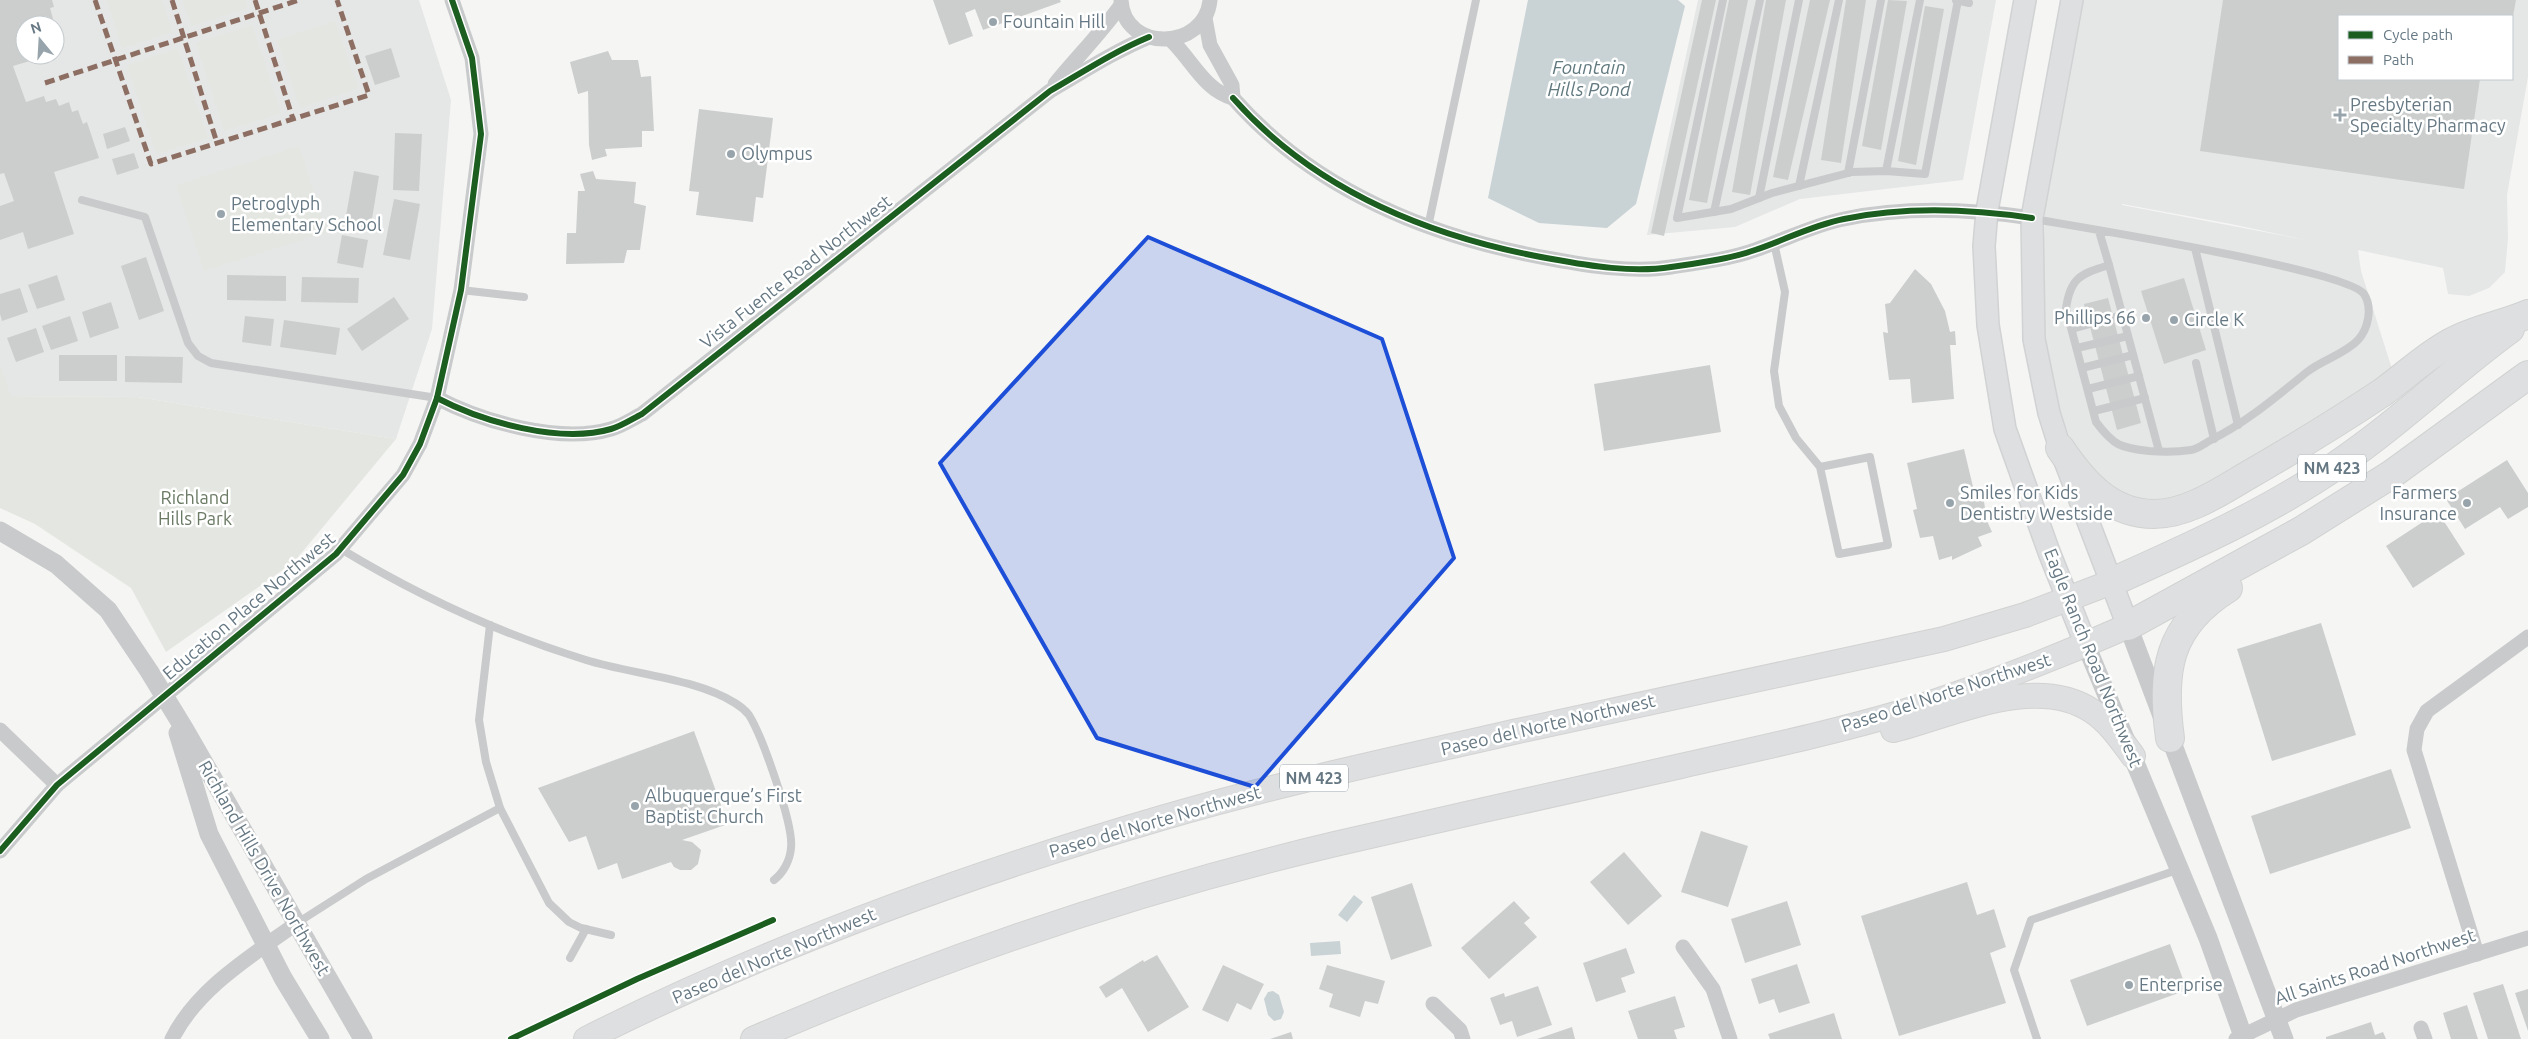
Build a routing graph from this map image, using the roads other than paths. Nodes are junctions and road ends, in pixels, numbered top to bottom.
1 (452, 0) edge
2 (1210, 0) edge
3 (1476, 0) edge
4 (1723, 0) edge
5 (1760, 0) edge
6 (1799, 0) edge
7 (1839, 0) edge
8 (1881, 0) edge
9 (1920, 0) edge
10 (1957, 0) edge
11 (2025, 0) edge
12 (2072, 0) edge
13 (1121, 2) edge
14 (1969, 3) dead end
15 (1204, 18) junction
16 (1149, 37) junction
17 (1170, 40) junction
18 (1050, 91) junction
19 (1233, 98) junction
20 (1886, 171) junction
21 (1848, 173) junction
22 (1799, 186) junction
23 (1759, 198) junction
24 (82, 200) dead end
25 (1987, 211) junction
26 (1714, 212) junction
27 (2032, 218) junction
28 (1428, 226) junction
29 (2099, 230) junction
30 (1774, 243) junction
31 (2195, 248) junction
32 (2109, 265) junction
33 (461, 290) junction
34 (524, 297) dead end
35 (2122, 315) junction
36 (2528, 315) edge
37 (2072, 329) junction
38 (2128, 336) junction
39 (2077, 348) junction
40 (2133, 355) junction
41 (2196, 363) dead end
42 (2082, 368) junction
43 (2528, 374) edge
44 (2139, 376) junction
45 (2088, 389) junction
46 (437, 398) junction
47 (2144, 398) junction
48 (2094, 412) junction
49 (2238, 425) junction
50 (2214, 438) junction
51 (2060, 448) junction
52 (2159, 451) junction
53 (1820, 467) junction
54 (2392, 474) junction
55 (0, 532) edge
56 (341, 548) junction
57 (2112, 582) junction
58 (2068, 600) junction
59 (490, 625) junction
60 (2128, 626) junction
61 (2528, 637) edge
62 (2086, 645) junction
63 (164, 697) junction
64 (0, 730) edge
65 (2170, 738) junction
66 (1792, 741) junction
67 (2133, 756) junction
68 (57, 785) junction
69 (500, 808) junction
70 (0, 850) edge
71 (2180, 869) junction
72 (774, 880) dead end
73 (297, 923) junction
74 (586, 929) junction
75 (611, 935) dead end
76 (2528, 938) edge
77 (266, 945) junction
78 (1683, 947) dead end
79 (2477, 954) junction
80 (570, 958) dead end
81 (1433, 1004) dead end
82 (2276, 1019) junction
83 (2241, 1038) edge
84 (172, 1039) edge
85 (320, 1039) edge
86 (363, 1039) edge
87 (586, 1039) edge
88 (753, 1039) edge
89 (1463, 1039) edge
90 (1730, 1039) edge
91 (2037, 1039) edge
92 (2284, 1039) edge

1 - 33 street, Education Place Northwest
2 - 15 street
3 - 28 lane
4 - 26 lane
5 - 26 lane
6 - 23 lane
7 - 22 lane
8 - 21 lane
9 - 20 lane
10 - 14 lane
10 - 20 lane
11 - 25 main road, Eagle Ranch Road Northwest
12 - 27 main road
13 - 16 street
13 - 18 street, Vista Fuente Road Northwest
15 - 17 street
15 - 19 street
16 - 17 street
16 - 18 street, Vista Fuente Road Northwest
17 - 19 street
18 - 46 street, Vista Fuente Road Northwest
19 - 28 street
20 - 21 lane
21 - 22 lane
22 - 23 lane
23 - 26 lane
24 - 46 lane
25 - 27 street
25 - 30 street
25 - 58 main road, Eagle Ranch Road Northwest
27 - 29 lane
27 - 51 main road
28 - 30 street
29 - 31 lane
29 - 32 lane
30 - 53 lane
31 - 49 lane
31 - 49 lane
32 - 35 lane
32 - 37 lane
33 - 34 lane
33 - 46 street, Education Place Northwest
35 - 37 lane
35 - 38 lane
36 - 51 highway
36 - 57 highway, NM 423
37 - 39 lane
38 - 39 lane
38 - 40 lane
39 - 42 lane
40 - 42 lane
40 - 44 lane
41 - 50 lane
42 - 45 lane
43 - 54 highway, NM 423
44 - 45 lane
44 - 47 lane
45 - 48 lane
46 - 56 street, Education Place Northwest
47 - 48 lane
47 - 52 lane
48 - 52 lane
49 - 50 lane
50 - 52 lane
51 - 57 main road
53 - 53 lane
54 - 60 highway, NM 423
54 - 65 highway
55 - 63 street, Richland Hills Drive Northwest
56 - 59 lane
56 - 63 street, Education Place Northwest
57 - 58 main road, NM 423
57 - 60 main road
58 - 62 main road, Eagle Ranch Road Northwest
58 - 87 main road, Paseo del Norte Northwest / NM 423
59 - 69 lane
59 - 72 lane
60 - 62 main road, Paseo del Norte Northwest / NM 423
60 - 65 street
61 - 79 street
62 - 66 main road, Paseo del Norte Northwest / NM 423
62 - 67 street, Eagle Ranch Road Northwest
63 - 68 street, Education Place Northwest
63 - 73 street, Richland Hills Drive Northwest
63 - 77 street, Richland Hills Drive Northwest
64 - 68 street
65 - 82 street
66 - 67 main road
66 - 88 main road, Paseo del Norte Northwest / NM 423
67 - 71 street, Eagle Ranch Road Northwest
68 - 70 street, Education Place Northwest
69 - 73 lane
69 - 74 lane
71 - 83 street, Eagle Ranch Road Northwest
71 - 91 lane
73 - 77 street
73 - 86 street, Richland Hills Drive Northwest
74 - 75 lane
74 - 80 lane
76 - 79 street, All Saints Road Northwest
77 - 84 street
77 - 85 street, Richland Hills Drive Northwest
78 - 90 street
79 - 82 street, All Saints Road Northwest
81 - 89 street
82 - 83 street, All Saints Road Northwest
82 - 92 street

